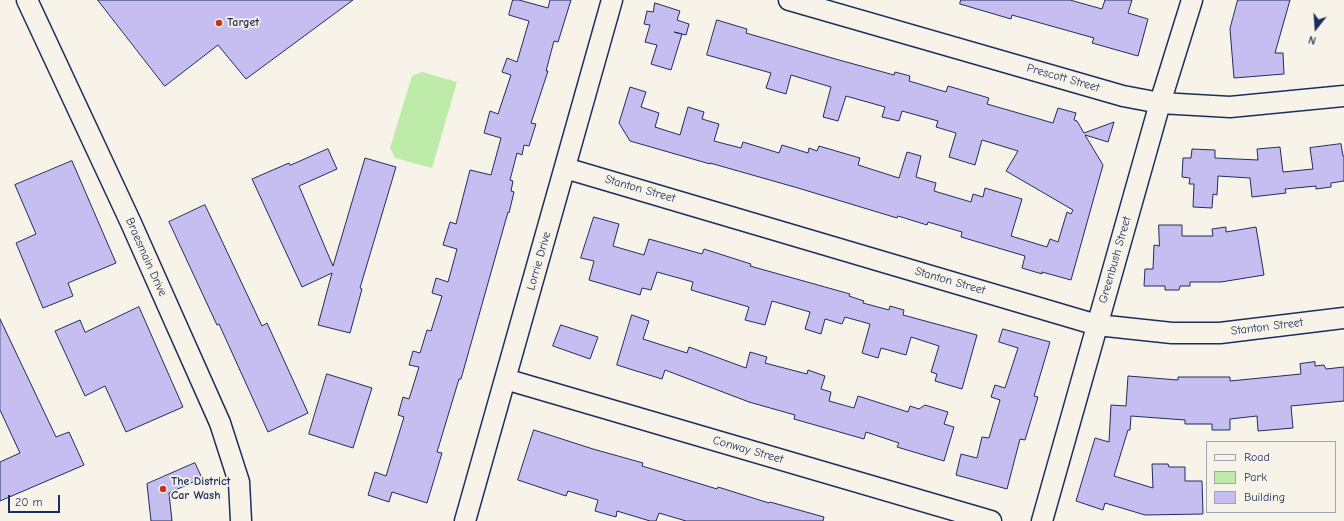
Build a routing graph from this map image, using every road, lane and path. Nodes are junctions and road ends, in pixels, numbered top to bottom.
1 (27, 0) edge
2 (612, 0) edge
3 (789, 0) edge
4 (1192, 0) edge
5 (1344, 96) edge
6 (1160, 103) junction
7 (565, 168) junction
8 (1344, 318) edge
9 (1097, 325) junction
10 (505, 379) junction
11 (241, 521) edge
12 (465, 521) edge
13 (991, 521) edge
14 (1042, 521) edge

1 - 11 street, Braesmain Drive
2 - 7 street, Lorrie Drive
3 - 6 street, Prescott Street
4 - 6 street, Greenbush Street
5 - 6 street, Prescott Street
6 - 9 street, Greenbush Street
7 - 9 street, Stanton Street
7 - 10 street, Lorrie Drive
8 - 9 street, Stanton Street
9 - 14 street, Greenbush Street
10 - 12 street, Lorrie Drive
10 - 13 street, Conway Street

